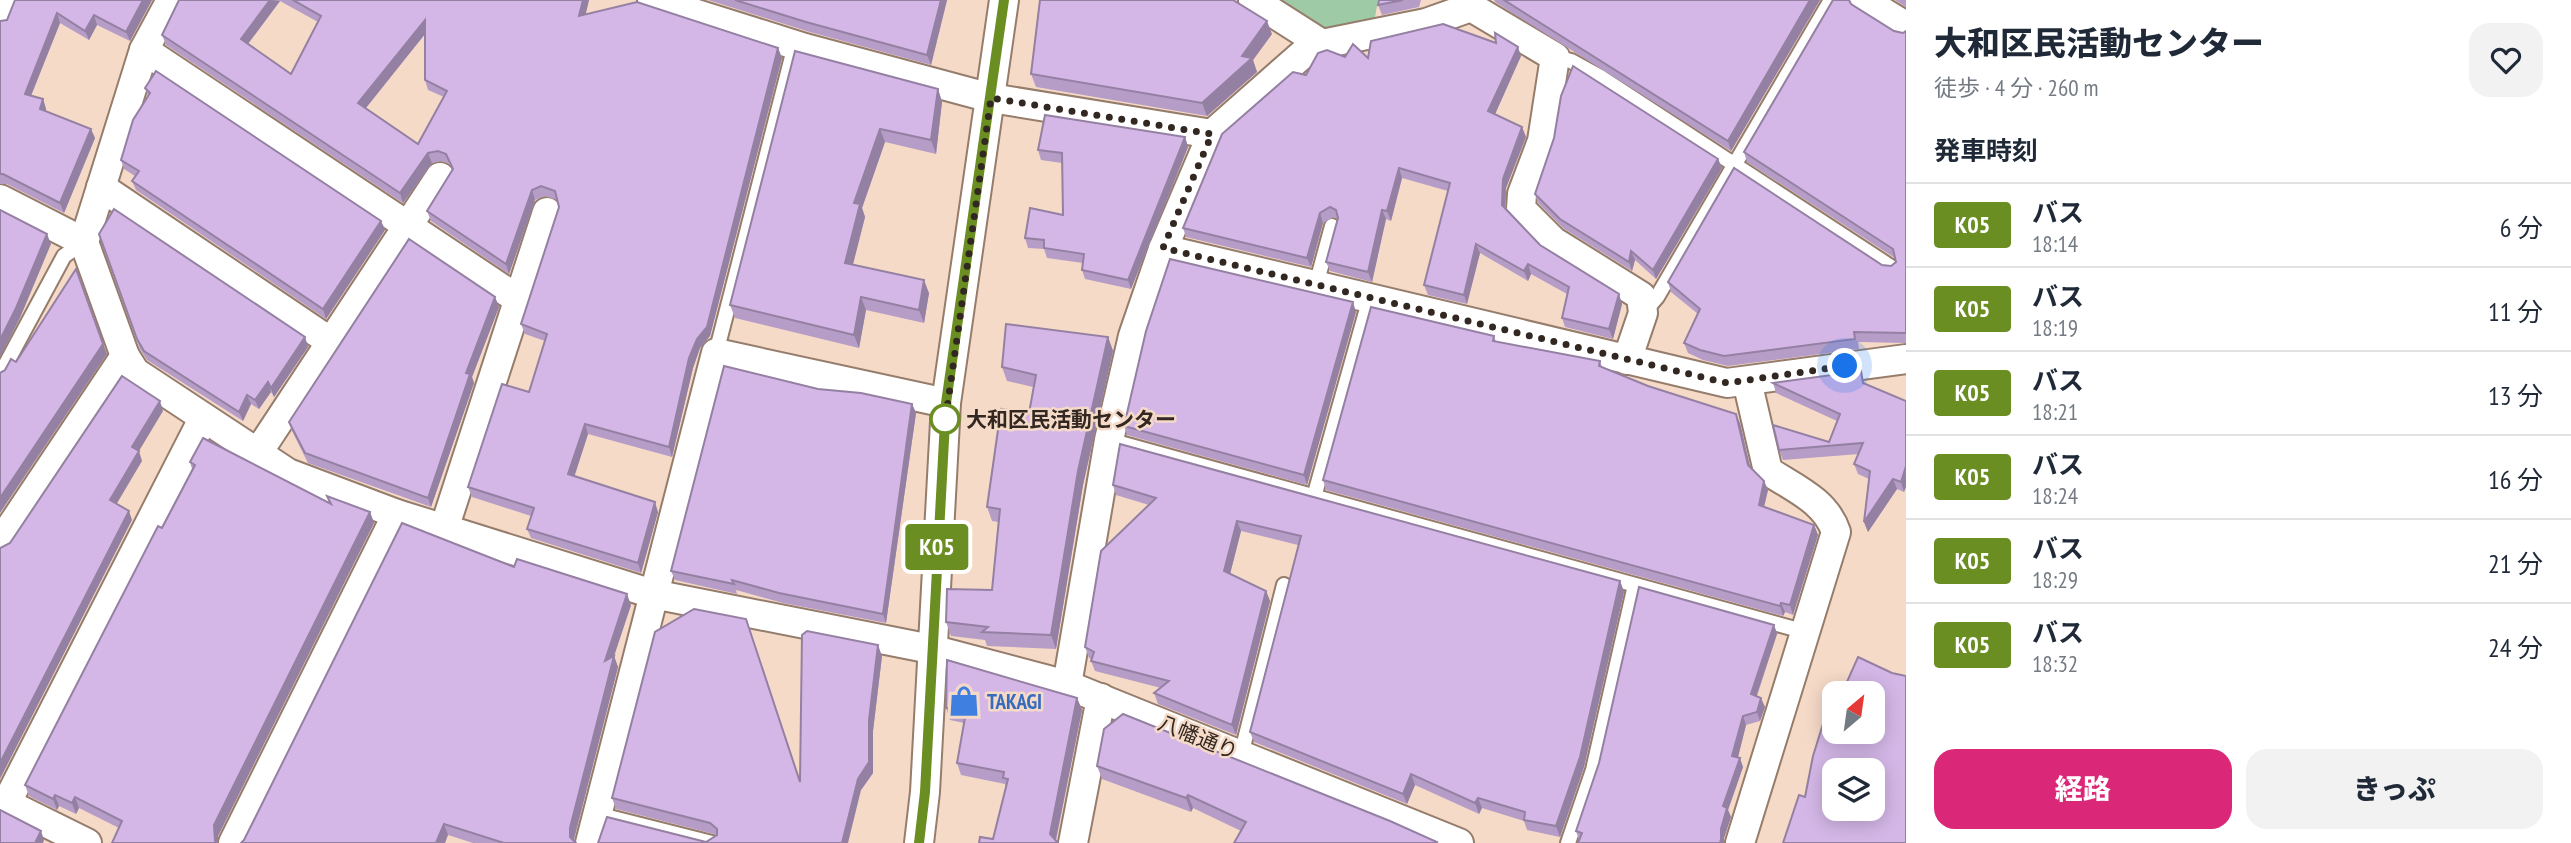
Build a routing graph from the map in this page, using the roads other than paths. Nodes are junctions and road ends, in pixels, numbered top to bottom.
1 (5, 0) edge
2 (171, 0) edge
3 (1004, 0) edge
4 (1253, 0) edge
5 (1831, 0) edge
6 (1863, 0) edge
7 (665, 2) edge
8 (1472, 3) edge
9 (0, 17) edge
10 (1906, 26) edge
11 (1322, 44) junction
12 (795, 45) junction
13 (144, 50) junction
14 (1555, 57) junction
15 (991, 98) junction
16 (1212, 134) junction
17 (1736, 164) junction
18 (440, 177) dead end
19 (101, 187) junction
20 (0, 199) edge
21 (547, 212) dead end
22 (408, 226) junction
23 (1332, 226) edge
24 (84, 242) junction
25 (1163, 248) junction
26 (1891, 267) edge
27 (1316, 285) junction
28 (1370, 298) junction
29 (519, 300) junction
30 (1643, 313) junction
31 (331, 342) junction
32 (716, 354) junction
33 (125, 356) junction
34 (1906, 359) edge
35 (1627, 360) junction
36 (0, 375) edge
37 (1747, 381) junction
38 (946, 403) junction
39 (203, 419) junction
40 (1109, 440) junction
41 (257, 454) junction
42 (1314, 497) junction
43 (397, 514) junction
44 (444, 529) junction
45 (0, 542) edge
46 (1284, 585) dead end
47 (1635, 585) junction
48 (653, 594) junction
49 (1806, 632) junction
50 (931, 649) junction
51 (1067, 685) junction
52 (1101, 698) junction
53 (1241, 755) junction
54 (3, 801) edge
55 (597, 814) junction
56 (87, 843) edge
57 (233, 843) edge
58 (590, 843) edge
59 (712, 843) edge
60 (919, 843) edge
61 (1073, 843) edge
62 (1459, 843) edge
63 (1568, 843) edge
64 (1740, 843) edge

1 - 9 street
2 - 13 street
3 - 15 street
4 - 11 street
5 - 17 lane
6 - 10 street
7 - 12 street
8 - 11 street
8 - 14 street
11 - 16 street
12 - 15 street
12 - 32 lane
13 - 19 street
13 - 22 street
14 - 17 lane
14 - 30 street
15 - 16 street
15 - 38 street
16 - 25 street
17 - 26 lane
17 - 30 lane
18 - 22 street
19 - 24 street
19 - 31 street
20 - 24 street
21 - 29 street
22 - 29 street
22 - 31 street
23 - 27 lane
24 - 33 street
24 - 36 lane
25 - 27 street
25 - 40 street
27 - 28 street
28 - 35 street
28 - 42 lane
29 - 44 street
30 - 35 street
31 - 41 street
32 - 38 street
32 - 48 street
33 - 39 street, 八幡通り
33 - 45 street
34 - 37 street
35 - 37 street
37 - 49 street
38 - 50 street
39 - 41 street, 八幡通り
39 - 54 street
40 - 42 lane
40 - 51 street
41 - 43 street, 八幡通り
42 - 47 lane
43 - 44 street, 八幡通り
43 - 57 street
44 - 48 street, 八幡通り
46 - 53 lane
47 - 49 lane
47 - 63 lane
48 - 50 street, 八幡通り
48 - 55 street
49 - 64 street
50 - 51 street, 八幡通り
50 - 60 street
51 - 52 street, 八幡通り
52 - 53 street, 八幡通り
52 - 61 street
53 - 62 street, 八幡通り
54 - 56 street
55 - 58 street
55 - 59 lane

